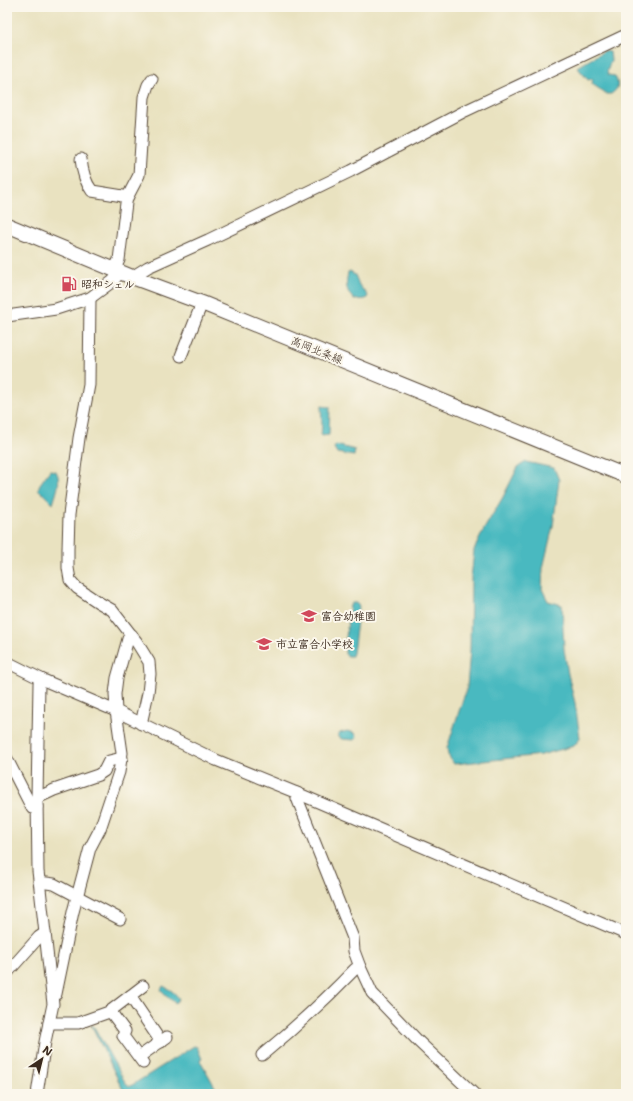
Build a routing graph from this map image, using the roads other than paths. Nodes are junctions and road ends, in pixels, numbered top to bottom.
1 (626, 34) edge
2 (152, 78) dead end
3 (82, 158) dead end
4 (127, 198) junction
5 (7, 225) edge
6 (122, 273) junction
7 (90, 298) junction
8 (202, 303) junction
9 (7, 316) edge
10 (181, 356) dead end
11 (626, 476) edge
12 (132, 635) junction
13 (7, 662) edge
14 (41, 679) junction
15 (116, 712) junction
16 (141, 724) junction
17 (122, 758) junction
18 (7, 759) edge
19 (297, 793) junction
20 (37, 802) junction
21 (39, 882) junction
22 (77, 896) junction
23 (120, 919) dead end
24 (45, 933) junction
25 (626, 934) edge
26 (360, 967) junction
27 (7, 973) edge
28 (143, 986) dead end
29 (52, 995) junction
30 (130, 996) junction
31 (110, 1011) junction
32 (49, 1023) junction
33 (262, 1055) dead end
34 (37, 1094) edge
35 (474, 1094) edge

1 - 6 street
2 - 4 street
3 - 4 street
4 - 6 street
5 - 6 main road, 高岡北条線
6 - 7 street
6 - 8 main road, 高岡北条線
7 - 9 street
7 - 12 street
8 - 10 street
8 - 11 main road, 高岡北条線
12 - 15 street
12 - 16 street
13 - 14 street
14 - 15 street
14 - 20 street
15 - 16 street
15 - 17 street
16 - 19 street
17 - 20 street
17 - 22 street
18 - 20 street
19 - 25 street
19 - 26 street
20 - 21 street
21 - 22 street
21 - 24 street
22 - 23 street
22 - 29 street
24 - 27 street
24 - 29 street
26 - 33 street
26 - 35 street
28 - 30 street
29 - 32 street
30 - 31 street
30 - 31 street
31 - 32 street
32 - 34 street

